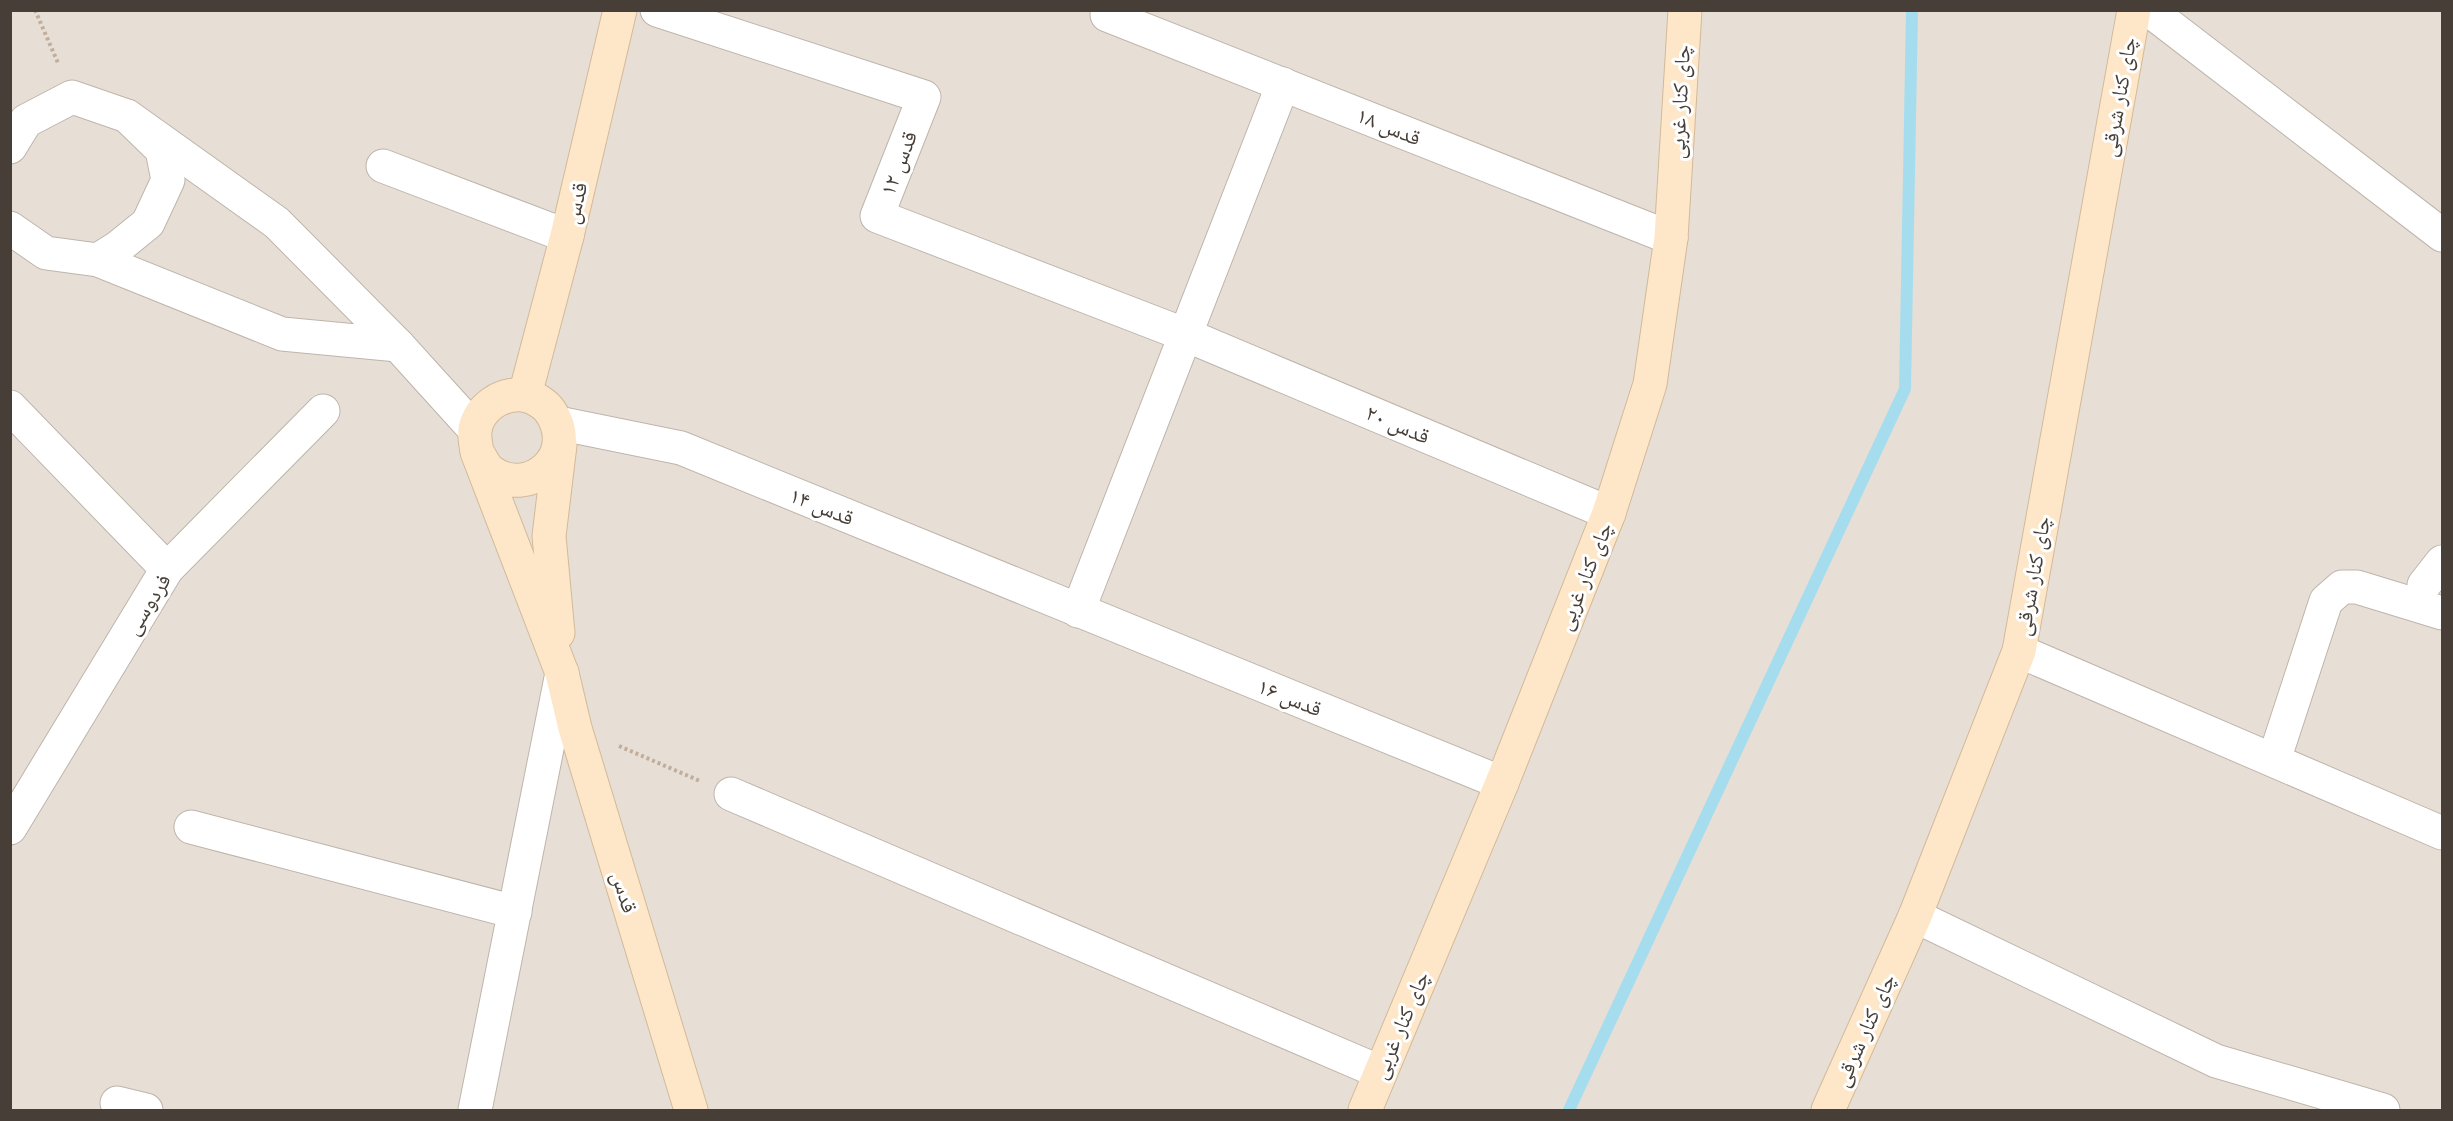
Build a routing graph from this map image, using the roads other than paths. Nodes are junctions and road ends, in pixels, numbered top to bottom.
1 (620, 10) edge
2 (657, 10) edge
3 (1685, 10) edge
4 (2134, 10) edge
5 (2149, 10) edge
6 (1107, 15) dead end
7 (1283, 84) junction
8 (127, 116) junction
9 (16, 132) edge
10 (383, 166) dead end
11 (10, 228) edge
12 (2442, 235) edge
13 (567, 236) junction
14 (1671, 238) junction
15 (10, 244) edge
16 (46, 253) junction
17 (98, 260) junction
18 (1186, 335) junction
19 (398, 345) junction
20 (525, 395) junction
21 (10, 407) edge
22 (323, 411) dead end
23 (559, 434) junction
24 (476, 441) junction
25 (1609, 513) junction
26 (167, 568) junction
27 (1078, 611) junction
28 (2442, 613) edge
29 (2019, 651) junction
30 (562, 673) junction
31 (2274, 760) junction
32 (1502, 783) junction
33 (731, 794) road end
34 (14, 814) edge
35 (190, 827) dead end
36 (2442, 832) edge
37 (515, 912) junction
38 (1915, 916) junction
39 (1380, 1072) junction
40 (475, 1110) edge
41 (691, 1110) edge
42 (1365, 1110) edge
43 (1827, 1110) edge
44 (2383, 1110) edge

1 - 13 street, قدس
2 - 18 street, قدس ۱۲
3 - 14 street, چای کنار غربی
4 - 29 street, چای کنار شرقی
5 - 12 street
6 - 7 street, قدس ۱۸
7 - 14 street, قدس ۱۸
7 - 18 street
8 - 9 street
8 - 17 street
8 - 19 street, قدس
10 - 13 street
11 - 16 street
13 - 20 street, قدس
14 - 25 street, چای کنار غربی
15 - 16 street
16 - 17 street
17 - 19 street
18 - 25 street, قدس ۲۰
18 - 27 street
19 - 24 street, قدس
20 - 23 street
20 - 24 street
21 - 26 street
22 - 26 street, فردوسی
23 - 24 street
23 - 27 street, قدس ۱۴
23 - 30 street, قدس
24 - 30 street, قدس
25 - 32 street, چای کنار غربی
26 - 34 street, فردوسی
27 - 32 street, قدس ۱۶
28 - 31 street
29 - 31 street
29 - 38 street, چای کنار شرقی
30 - 37 street, قدس
30 - 41 street, قدس
31 - 36 street
32 - 39 street, چای کنار غربی
33 - 39 street
35 - 37 street
37 - 40 street, قدس
38 - 43 street, چای کنار شرقی
38 - 44 street
39 - 42 street, چای کنار غربی

